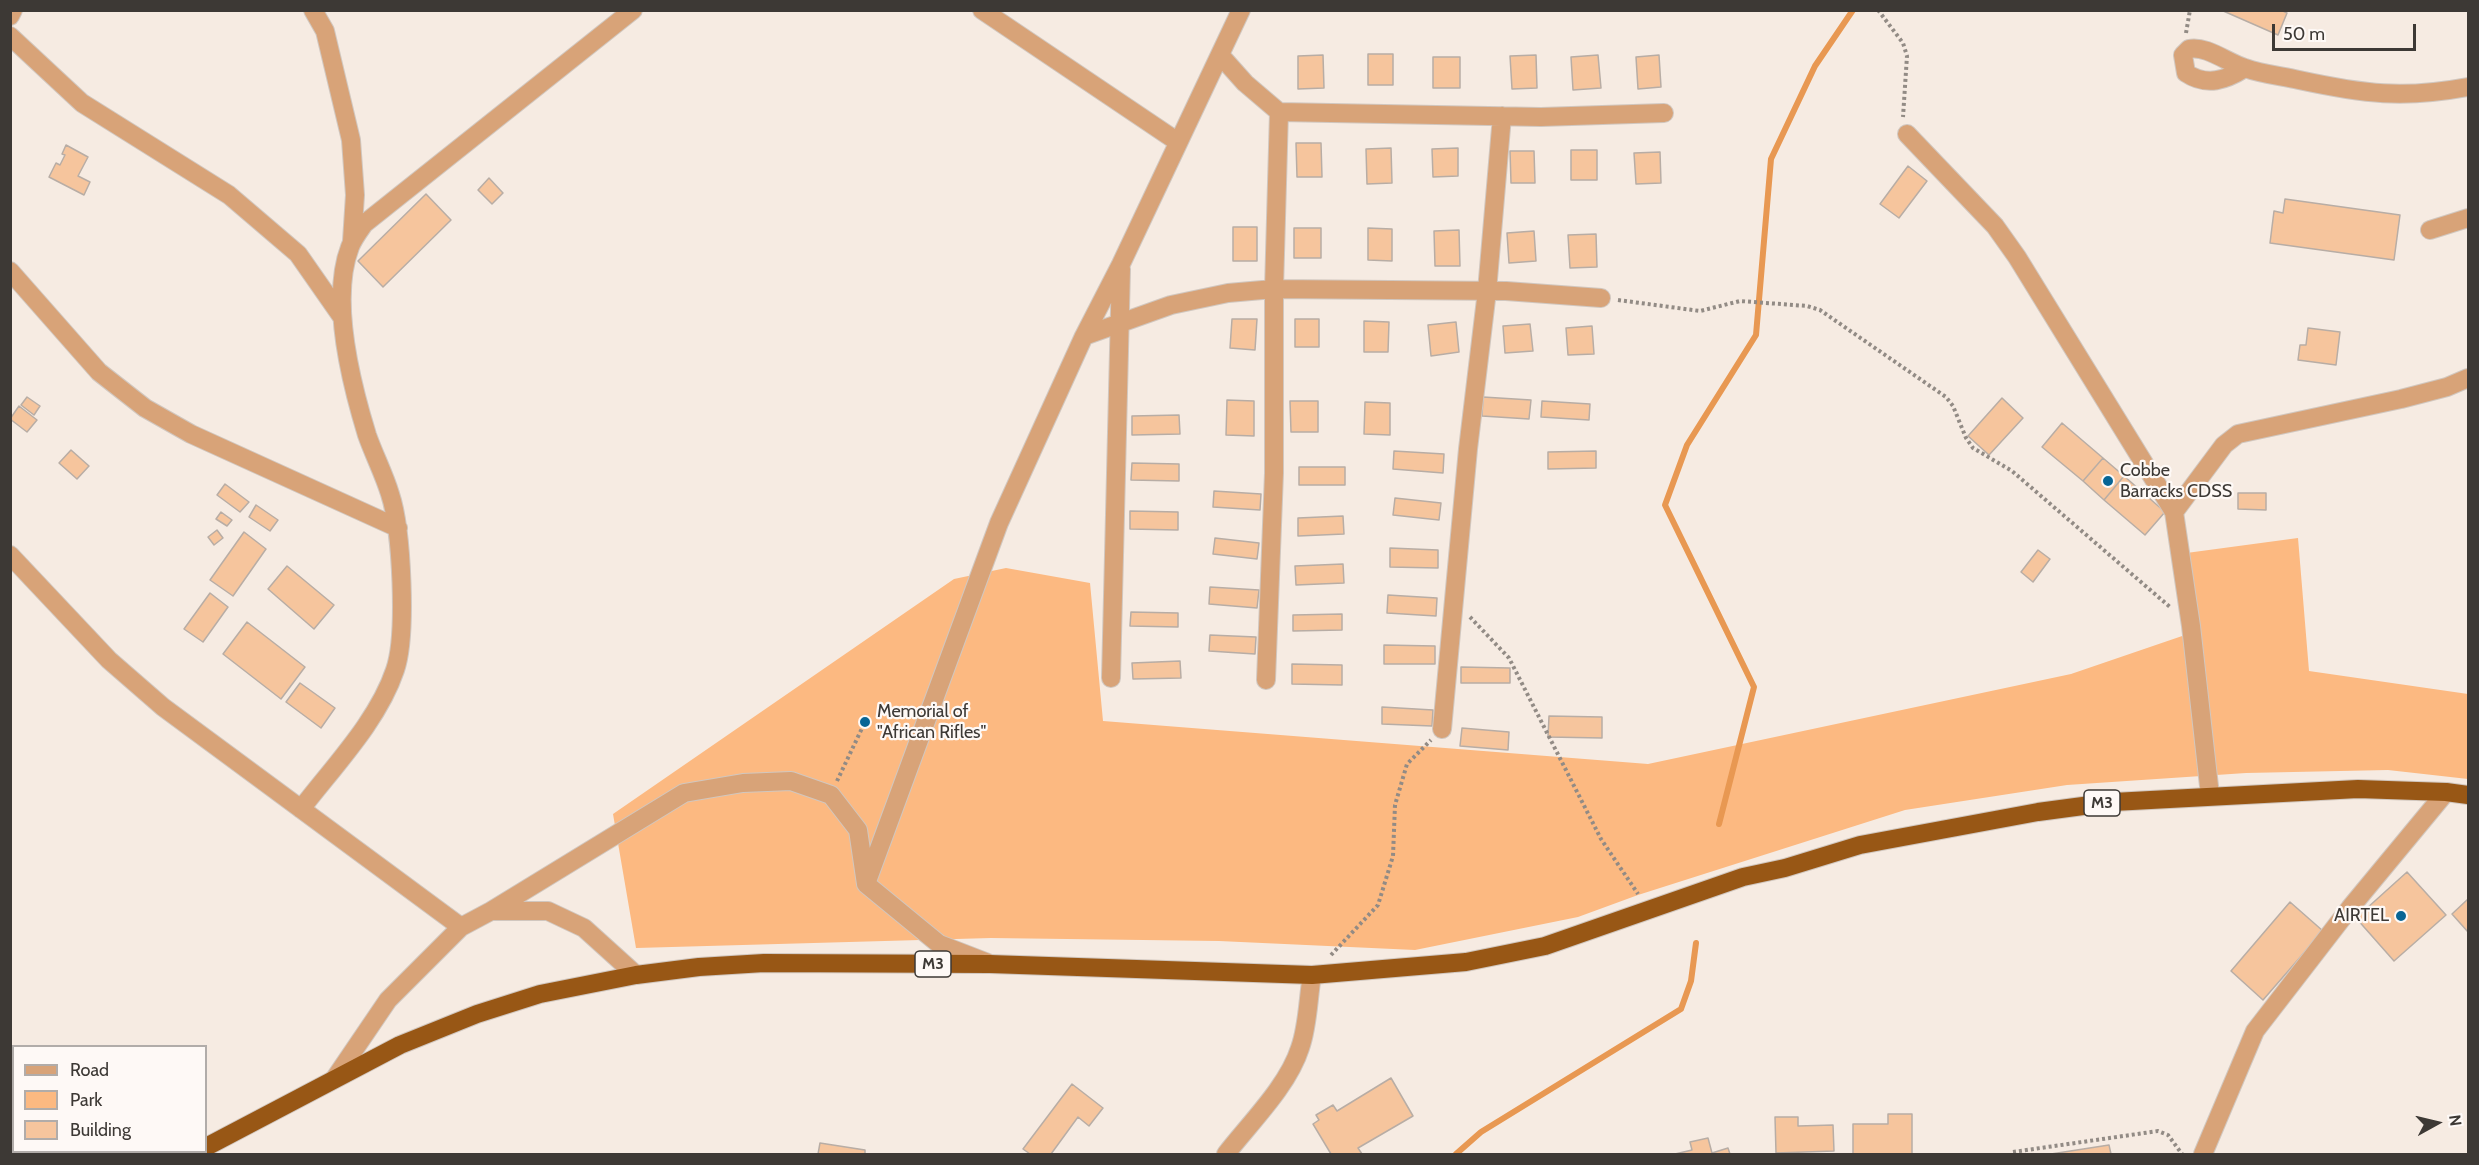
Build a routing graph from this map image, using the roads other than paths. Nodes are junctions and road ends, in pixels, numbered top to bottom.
1 (13, 10) edge
2 (313, 10) edge
3 (633, 10) edge
4 (982, 10) edge
5 (1241, 10) edge
6 (10, 16) edge
7 (10, 36) edge
8 (1220, 55) junction
9 (2245, 68) dead end
10 (2469, 87) edge
11 (1279, 112) junction
12 (1664, 113) dead end
13 (1502, 116) junction
14 (1907, 134) road end
15 (1178, 142) junction
16 (2469, 218) edge
17 (2430, 230) dead end
18 (352, 241) junction
19 (1121, 264) junction
20 (10, 271) edge
21 (1274, 289) junction
22 (1487, 291) junction
23 (1601, 298) road end
24 (342, 316) junction
25 (1119, 321) junction
26 (1084, 336) junction
27 (2469, 378) edge
28 (2174, 512) junction
29 (398, 528) junction
30 (10, 555) edge
31 (1111, 678) dead end
32 (1266, 680) dead end
33 (1442, 729) road end
34 (2446, 792) junction
35 (2210, 795) junction
36 (2469, 795) edge
37 (301, 808) junction
38 (866, 884) junction
39 (491, 911) junction
40 (461, 927) junction
41 (990, 964) junction
42 (636, 975) junction
43 (1312, 975) junction
44 (335, 1078) junction
45 (207, 1146) edge
46 (1226, 1155) edge
47 (2203, 1155) edge

1 - 6 street
2 - 18 street
3 - 18 street
4 - 15 street
5 - 8 street
7 - 24 street
8 - 11 street
8 - 15 street
9 - 10 street
11 - 13 street
11 - 21 street
12 - 13 street
13 - 22 street
14 - 28 street
15 - 19 street
16 - 17 street
18 - 24 street
19 - 25 street
19 - 26 street
20 - 29 street
21 - 22 street
21 - 25 street
21 - 32 street
22 - 23 street
22 - 33 street
24 - 29 street
25 - 26 street
25 - 31 street
26 - 38 street
27 - 28 street
28 - 35 street
29 - 37 street
30 - 37 street
34 - 35 highway, M3
34 - 36 highway, M3
34 - 47 street
35 - 43 highway, M3
37 - 40 street
38 - 39 street
38 - 41 street
39 - 40 street
39 - 42 street
40 - 44 street
41 - 42 highway, M3
41 - 43 highway, M3
42 - 44 highway, M3
43 - 46 street
44 - 45 highway, M3

